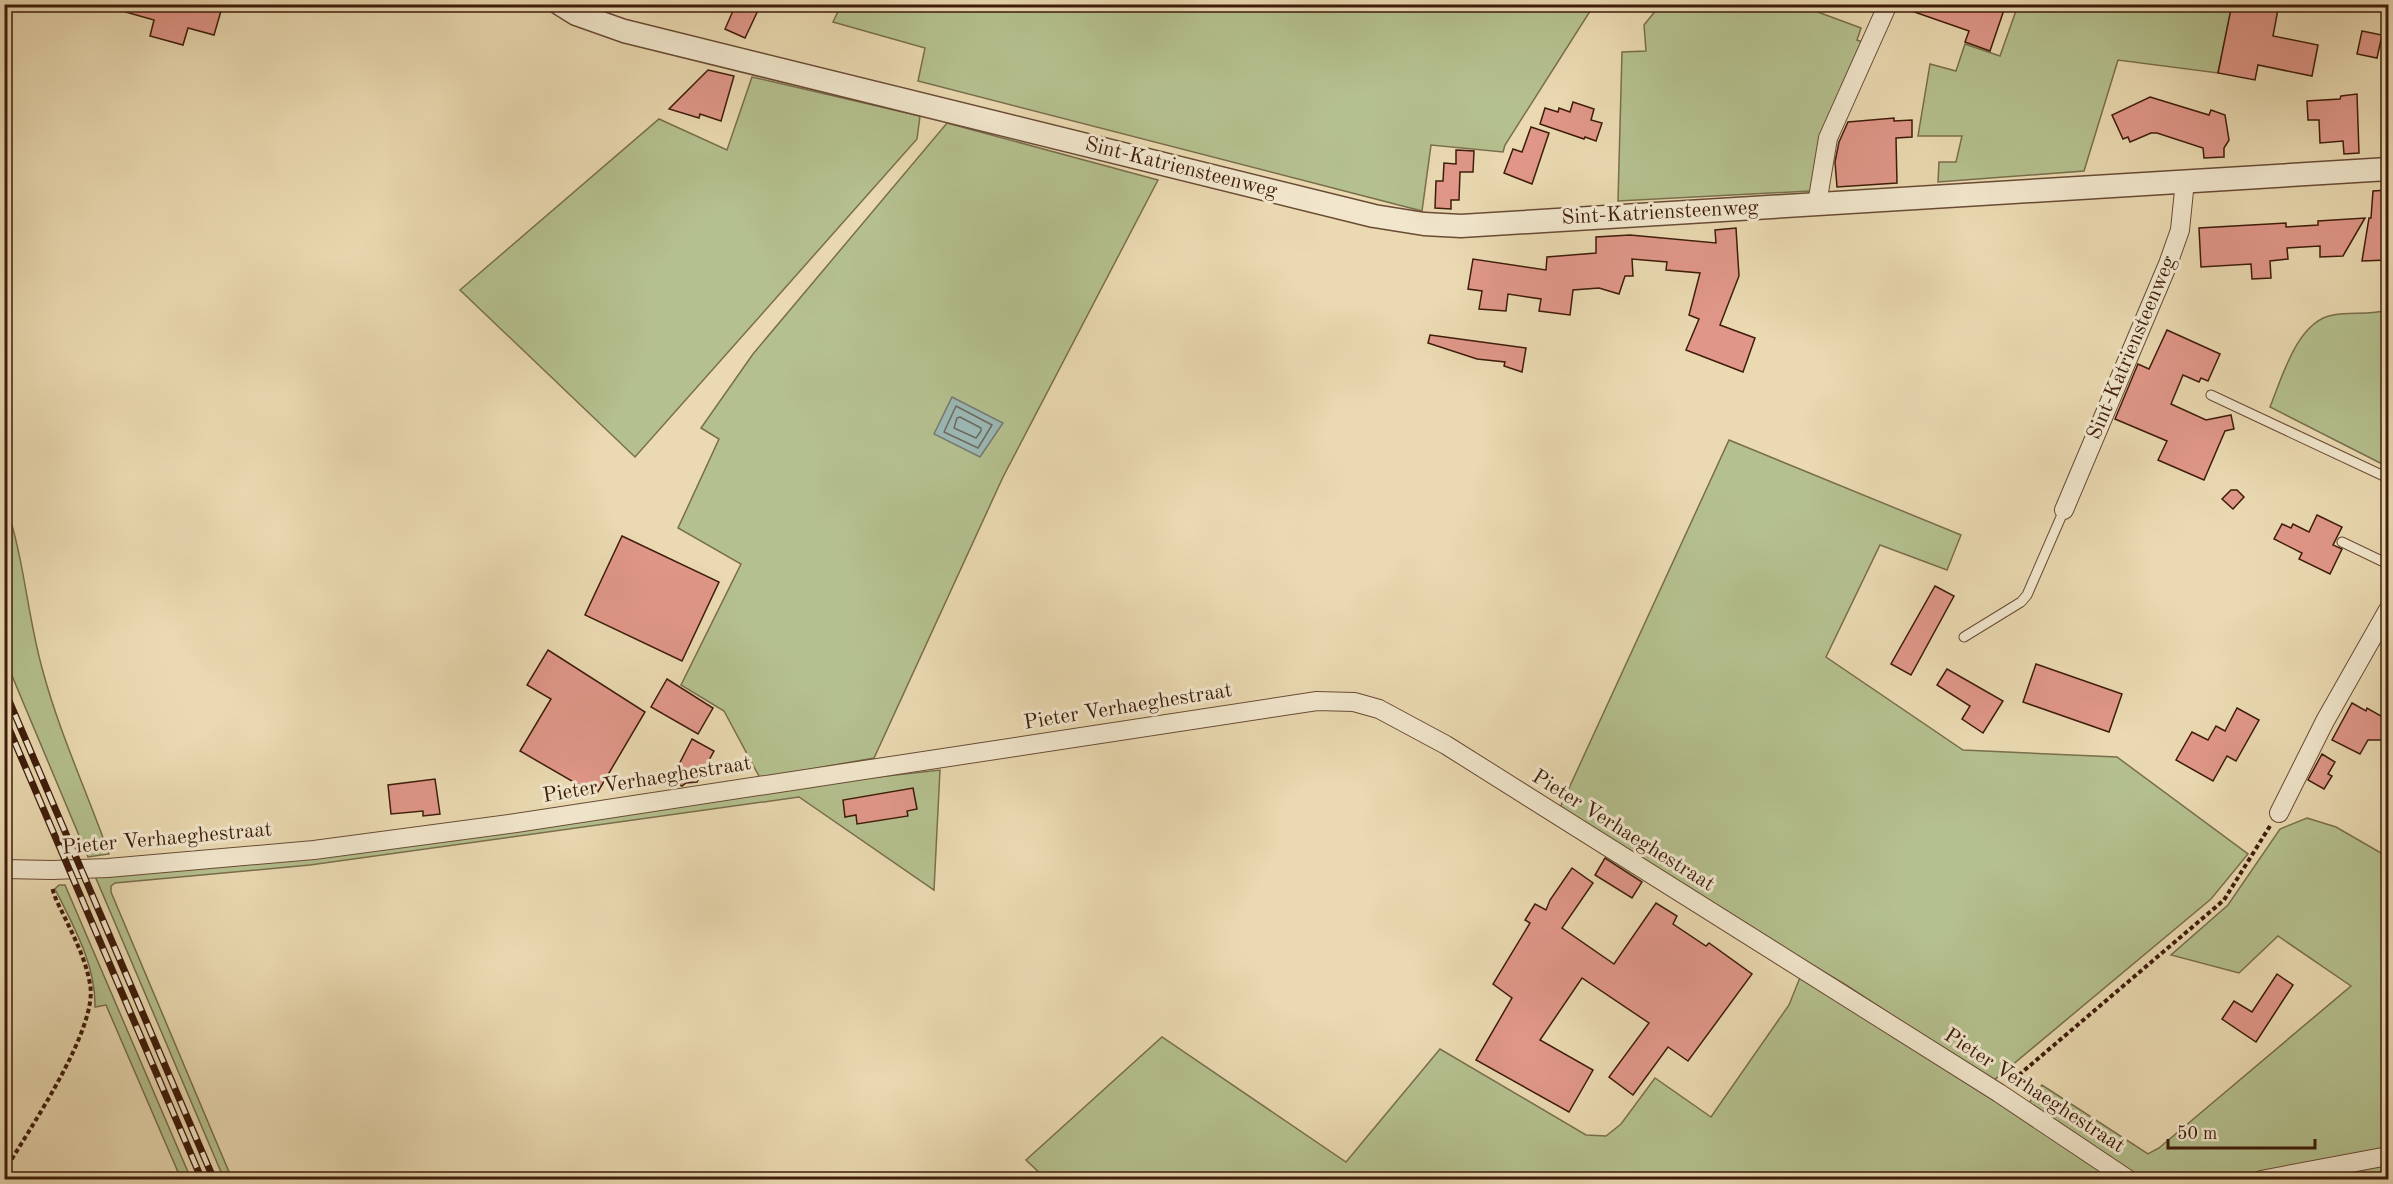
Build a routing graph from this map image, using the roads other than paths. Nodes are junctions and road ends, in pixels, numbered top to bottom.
1 (1888, 4) edge
2 (573, 8) edge
3 (2388, 169) edge
4 (2186, 182) junction
5 (1817, 204) junction
6 (2211, 394) dead end
7 (2388, 478) edge
8 (2064, 510) joint
9 (2342, 542) dead end
10 (2388, 564) edge
11 (2388, 610) edge
12 (1964, 638) dead end
13 (2279, 813) road end
14 (4, 869) edge
15 (2388, 1156) edge
16 (2129, 1179) edge
17 (2261, 1179) edge

1 - 5 street
2 - 5 street, Sint-Katriensteenweg
3 - 4 street, Sint-Katriensteenweg
4 - 5 street, Sint-Katriensteenweg
4 - 8 street, Sint-Katriensteenweg
6 - 7 lane
8 - 12 lane
9 - 10 lane
11 - 13 street
14 - 16 street, Pieter Verhaeghestraat
15 - 17 street

